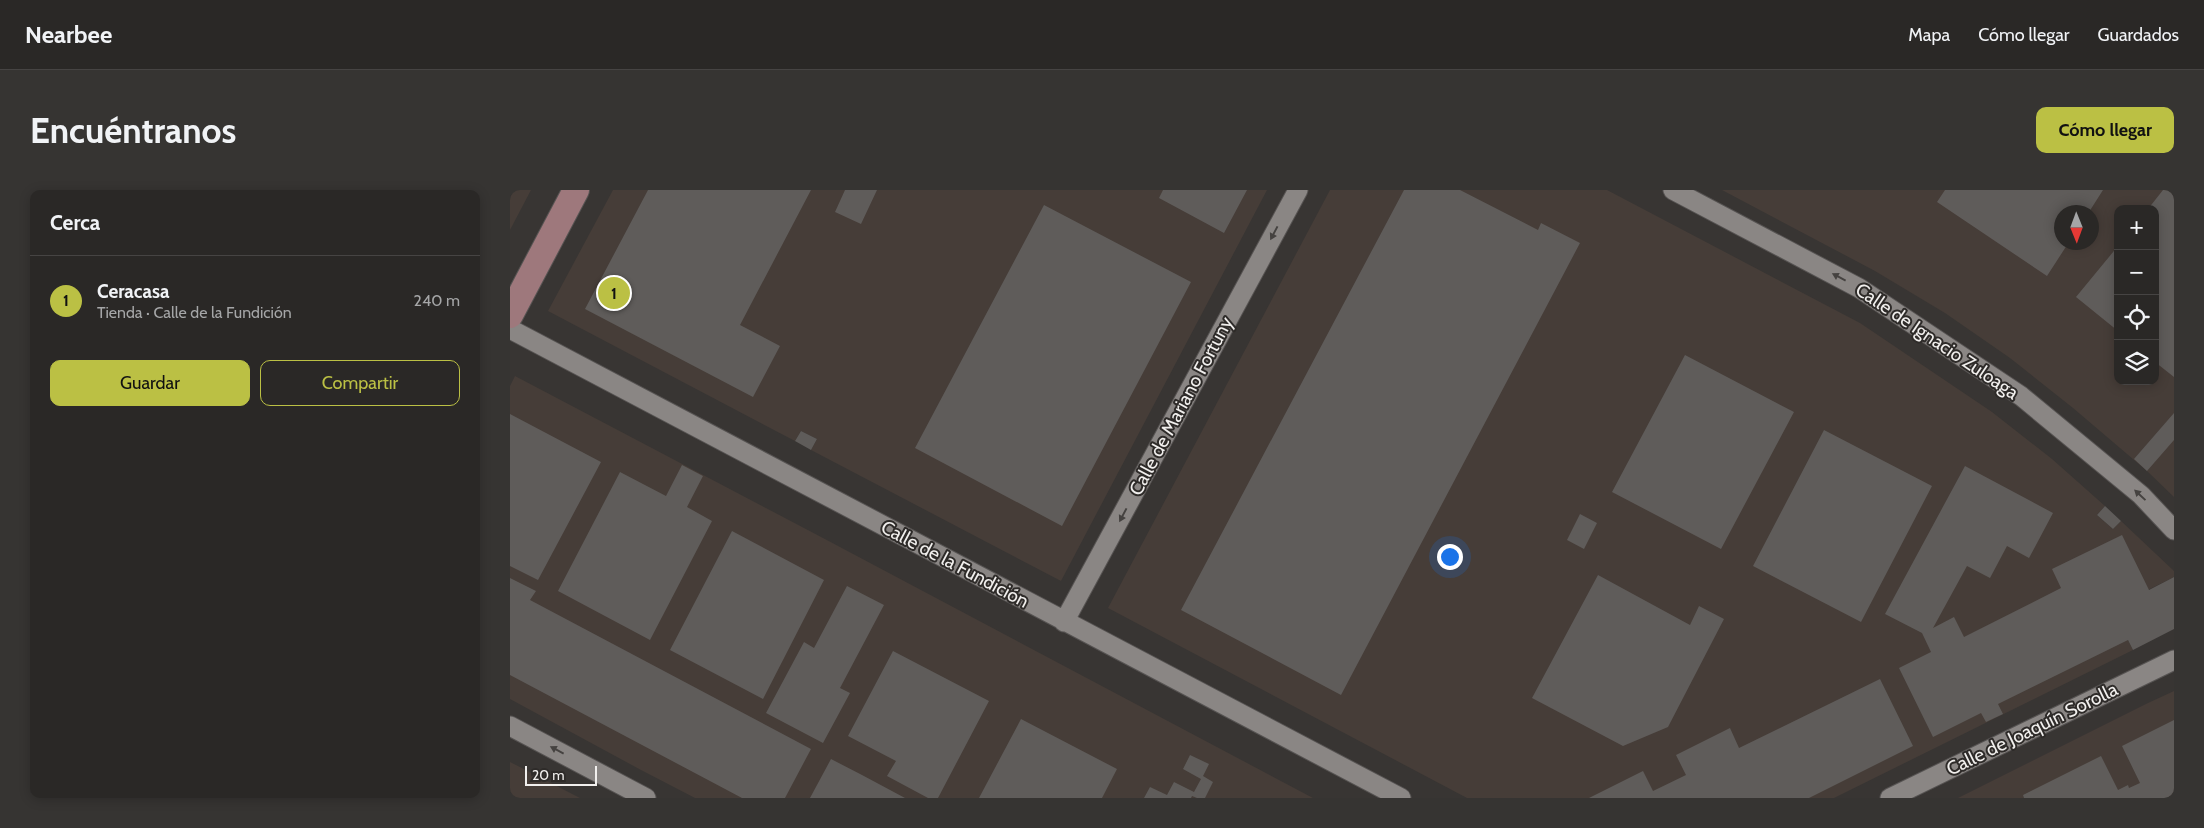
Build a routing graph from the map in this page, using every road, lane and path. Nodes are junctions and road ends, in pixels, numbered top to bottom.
1 (576, 190) edge
2 (1298, 190) edge
3 (1673, 190) edge
4 (510, 315) edge
5 (510, 329) edge
6 (2174, 530) edge
7 (1064, 622) junction
8 (2174, 660) edge
9 (510, 726) edge
10 (646, 798) edge
11 (1401, 798) edge
12 (1890, 798) edge

1 - 4 street
2 -> 7 street, Calle de Mariano Fortuny
6 -> 3 street, Calle de Ignacio Zuloaga
5 - 7 street, Calle de la Fundición
7 - 11 street, Calle de la Fundición
8 - 12 street, Calle de Joaquín Sorolla
10 -> 9 street

